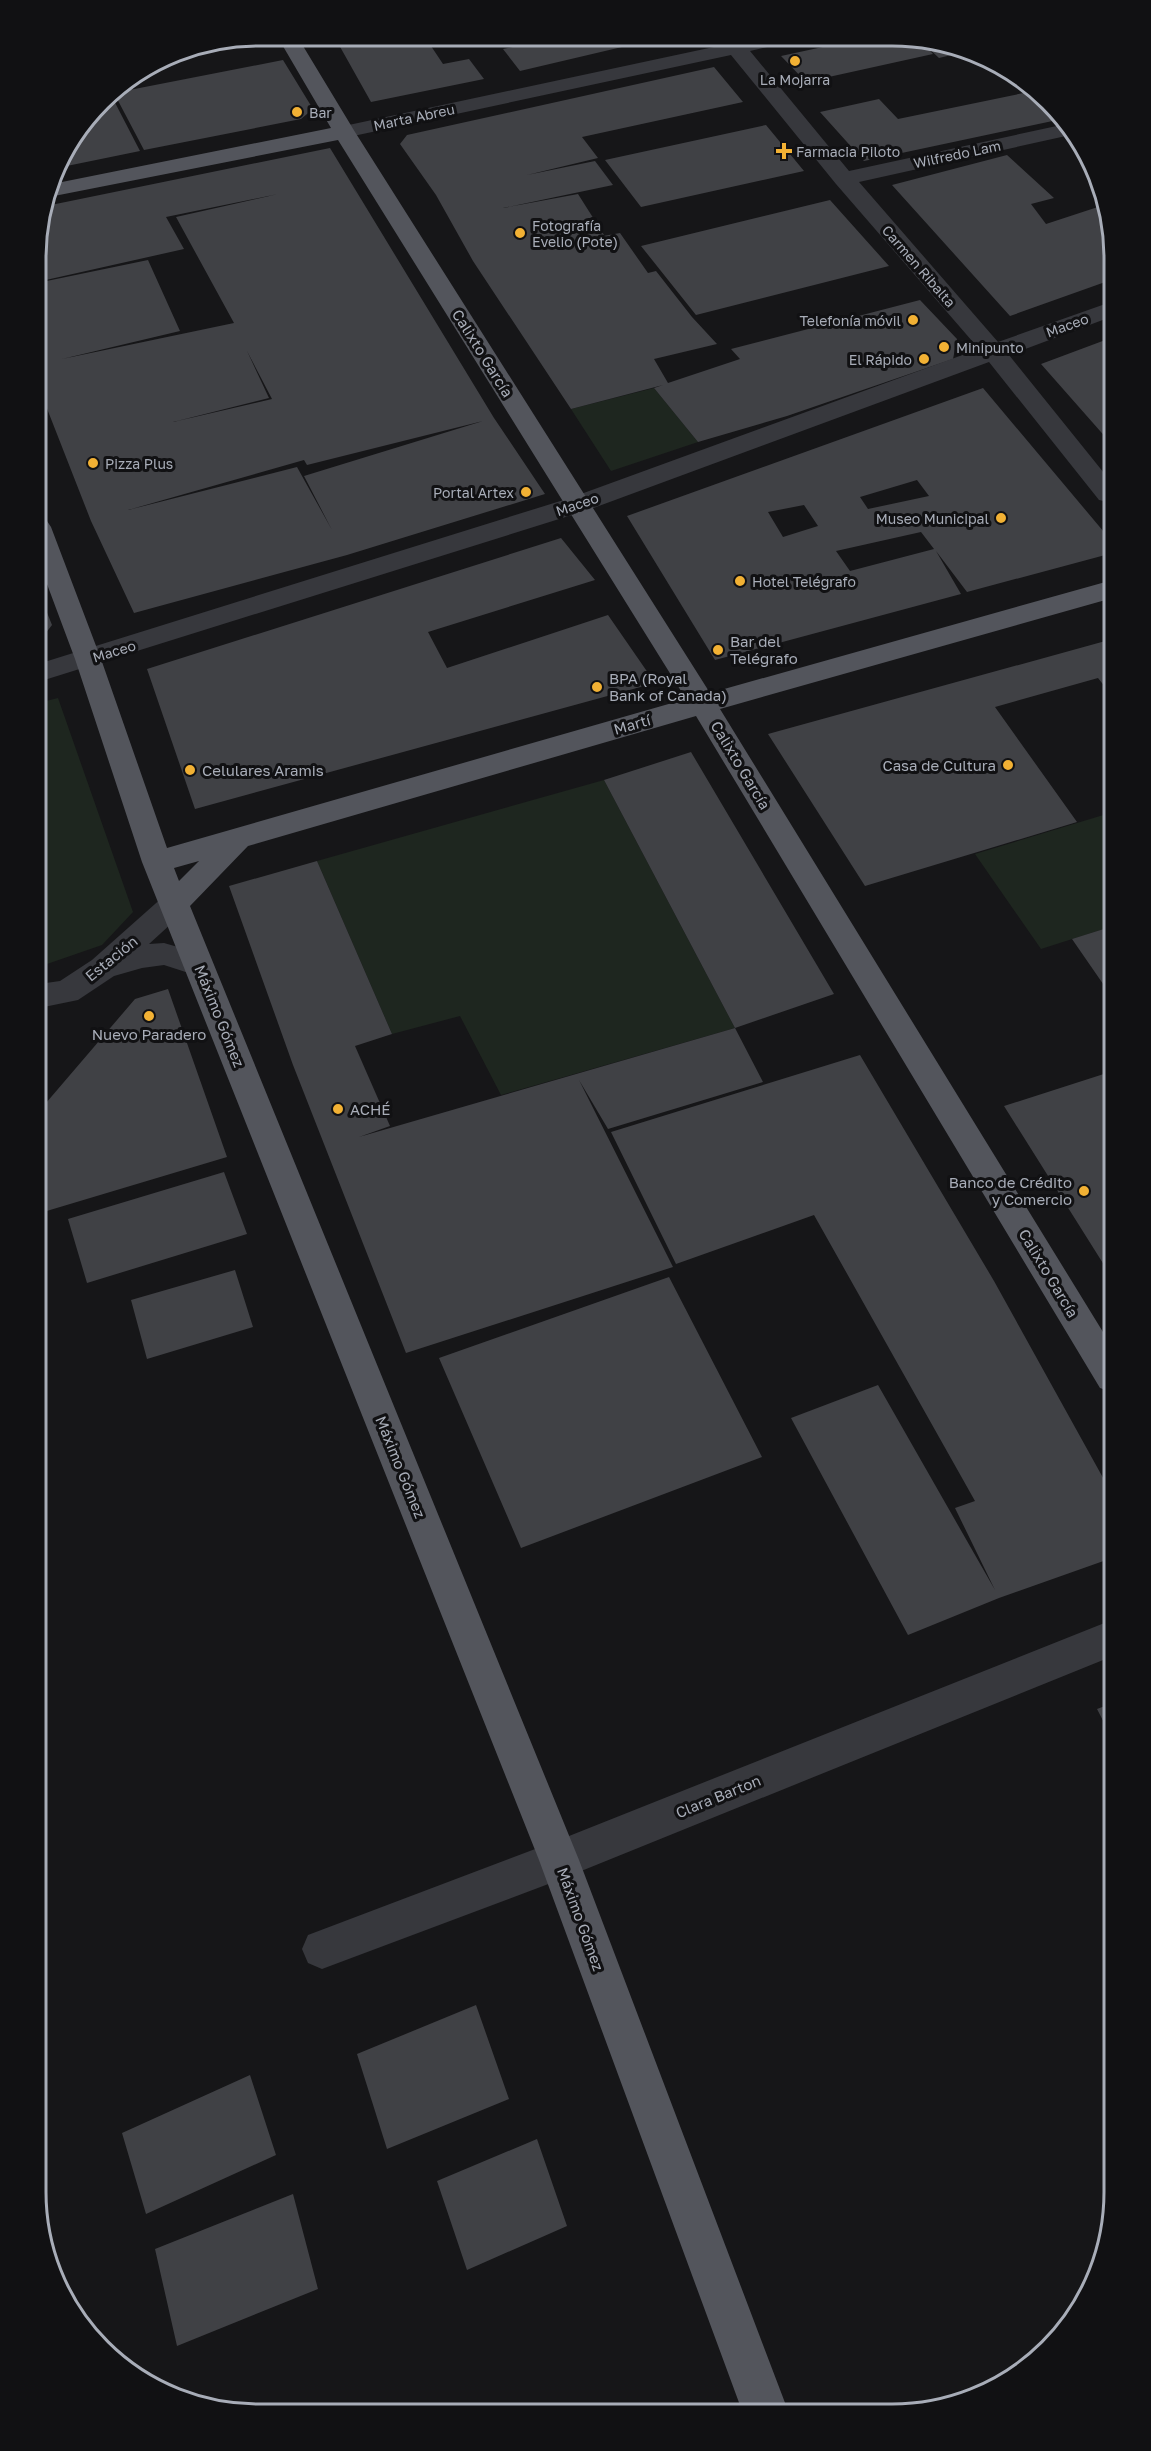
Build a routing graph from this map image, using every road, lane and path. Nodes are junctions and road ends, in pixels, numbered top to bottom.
1 (723, 46) edge
2 (735, 46) edge
3 (293, 47) edge
4 (1062, 131) edge
5 (344, 132) junction
6 (844, 179) junction
7 (58, 190) edge
8 (1104, 311) edge
9 (994, 352) junction
10 (1104, 489) edge
11 (579, 504) junction
12 (47, 550) edge
13 (1104, 591) edge
14 (88, 659) junction
15 (47, 671) edge
16 (703, 704) junction
17 (240, 837) junction
18 (157, 862) junction
19 (174, 904) junction
20 (198, 964) junction
21 (103, 968) junction
22 (47, 995) edge
23 (1104, 1364) edge
24 (1104, 1641) edge
25 (559, 1860) junction
26 (322, 1949) dead end
27 (763, 2404) edge

1 - 5 street, Marta Abreu
2 - 6 street, Carmen Ribalta
3 - 5 main road, Calixto García
4 - 6 street, Wilfredo Lam
5 - 7 main road, Marta Abreu
5 - 11 main road, Calixto García
6 - 9 street, Carmen Ribalta
8 - 9 street, Maceo
9 - 10 street, Carmen Ribalta
9 - 11 street, Maceo
11 - 14 street, Maceo
11 - 16 main road, Calixto García
12 - 14 main road, Máximo Gómez
13 - 16 main road, Martí
14 - 15 street, Maceo
14 - 18 main road, Máximo Gómez
16 - 17 main road, Martí
16 - 23 main road, Calixto García
17 - 18 main road, Martí
17 - 19 main road
18 - 19 main road, Máximo Gómez
19 - 20 main road, Máximo Gómez
19 - 21 street, Estación
20 - 21 street
20 - 25 main road, Máximo Gómez
21 - 22 street, Estación
24 - 25 street, Clara Barton
25 - 26 street, Clara Barton
25 - 27 main road, Máximo Gómez

